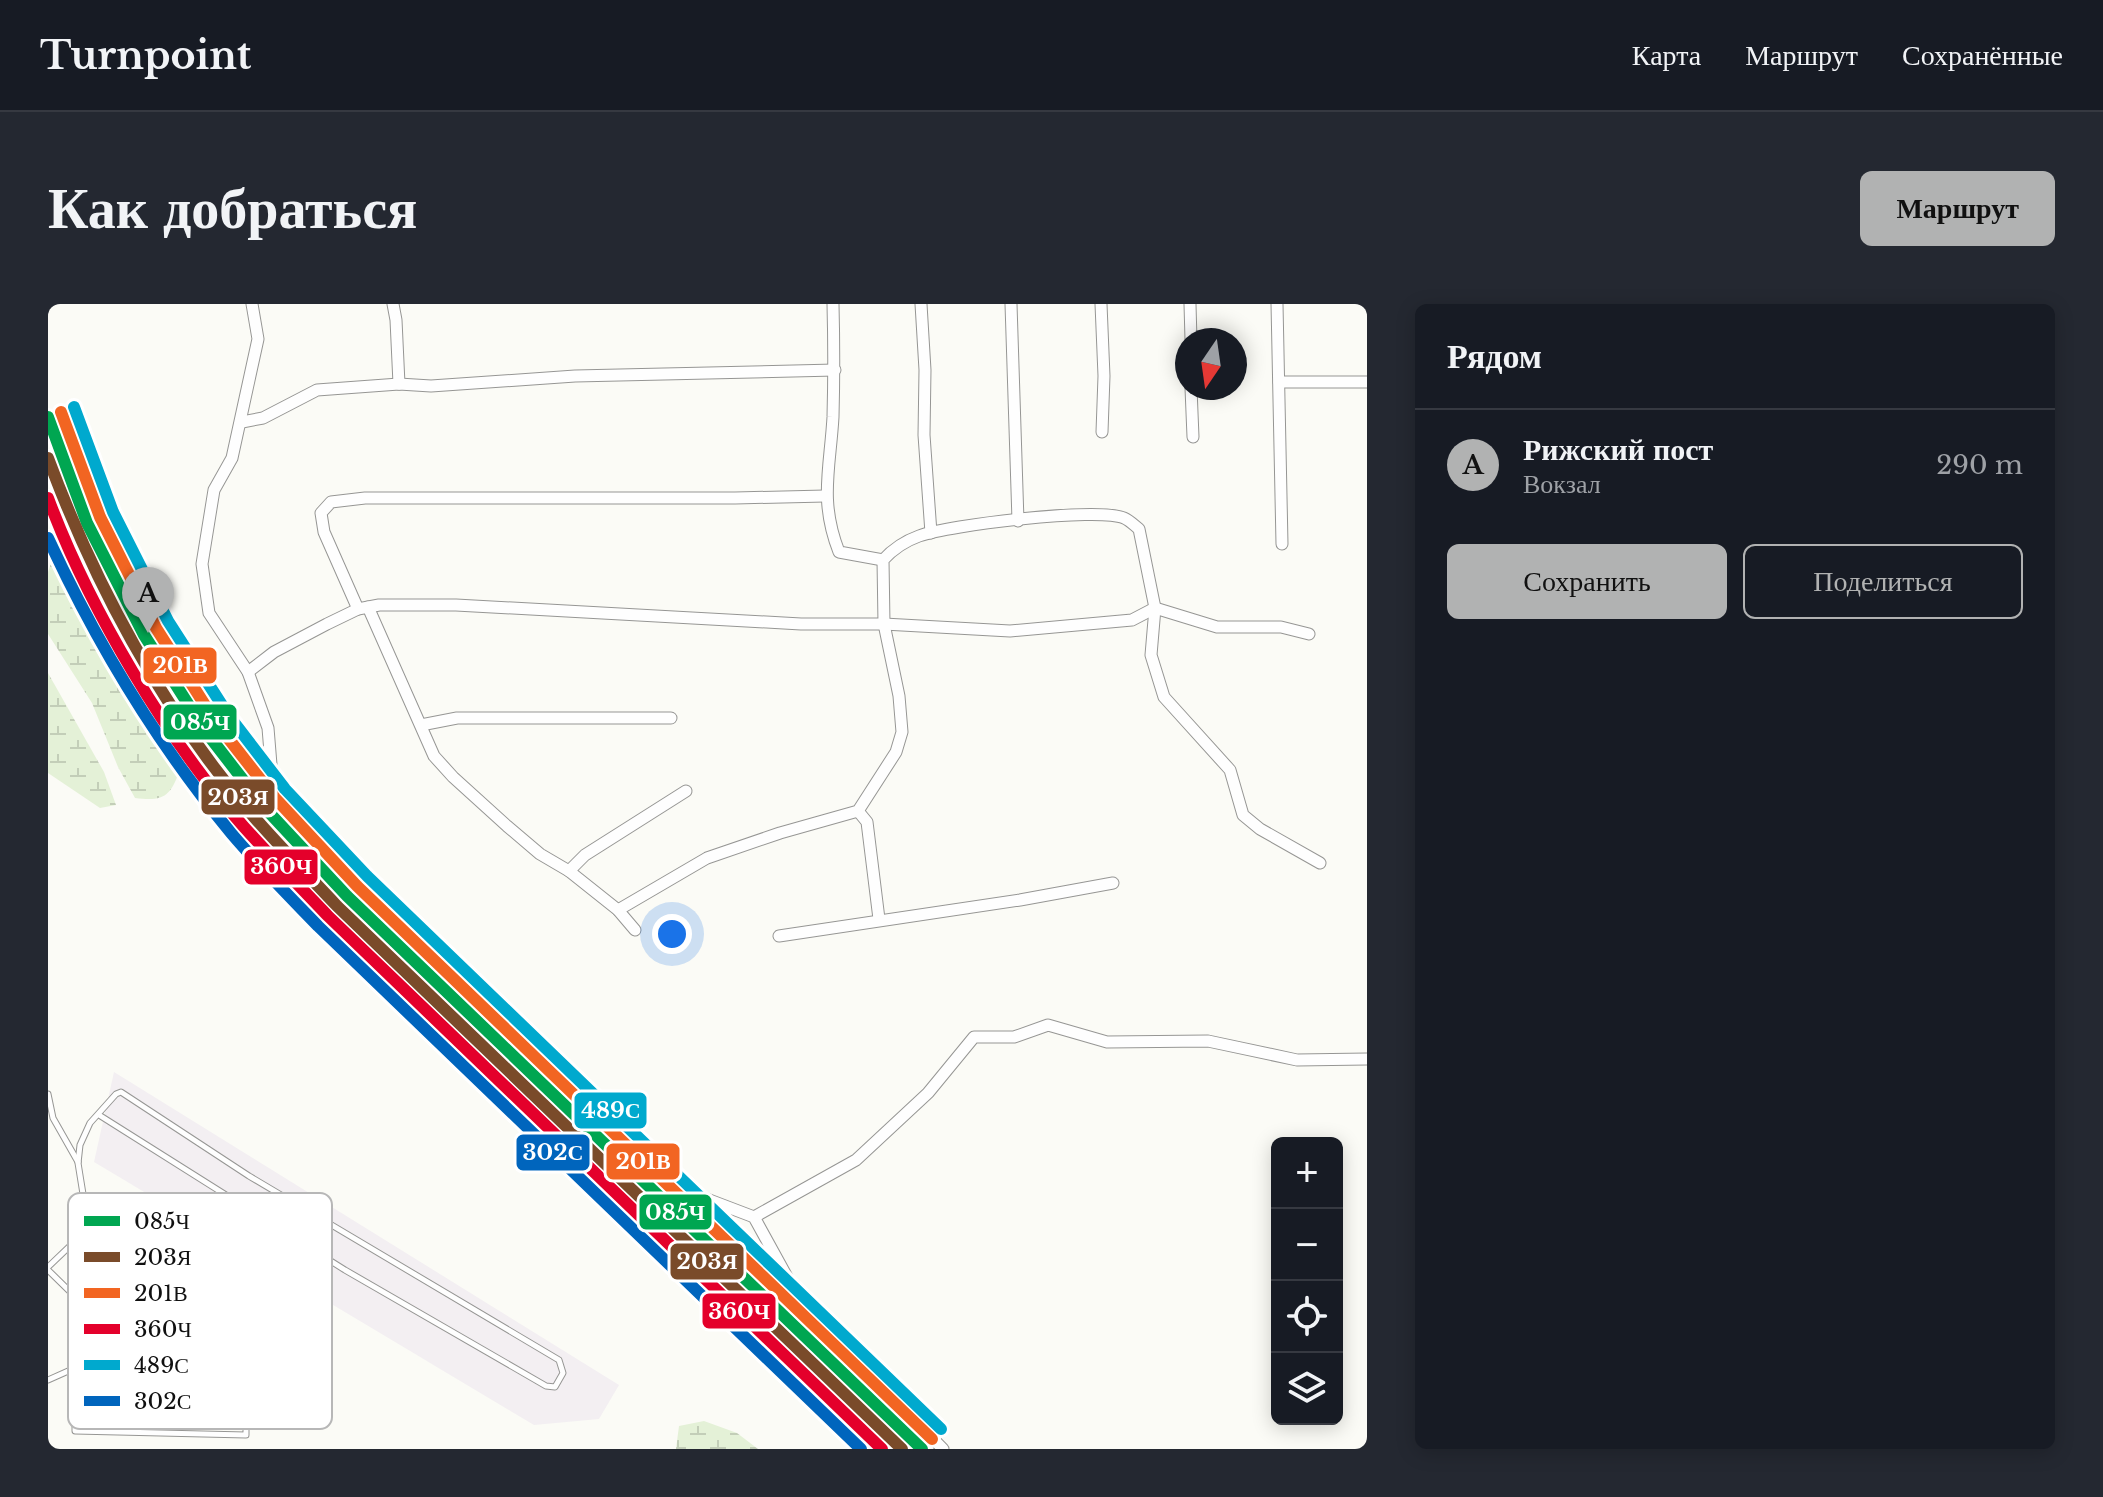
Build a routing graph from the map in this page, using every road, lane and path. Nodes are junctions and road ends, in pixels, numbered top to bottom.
1 (252, 304) edge
2 (393, 304) edge
3 (833, 304) edge
4 (921, 304) edge
5 (1011, 304) edge
6 (1101, 304) edge
7 (1190, 304) edge
8 (1277, 304) edge
9 (1191, 328) edge
10 (835, 370) junction
11 (1279, 382) junction
12 (1367, 382) edge
13 (399, 384) junction
14 (1191, 400) edge
15 (242, 422) junction
16 (1102, 432) dead end
17 (1193, 437) dead end
18 (825, 496) junction
19 (1018, 521) junction
20 (931, 533) junction
21 (1282, 544) dead end
22 (883, 560) junction
23 (363, 608) junction
24 (1155, 608) junction
25 (884, 624) junction
26 (1309, 634) dead end
27 (248, 672) junction
28 (671, 718) dead end
29 (421, 725) junction
30 (686, 791) dead end
31 (858, 811) junction
32 (1320, 863) dead end
33 (569, 871) junction
34 (1113, 883) dead end
35 (618, 910) junction
36 (879, 919) junction
37 (635, 930) dead end
38 (779, 936) dead end
39 (1367, 1059) edge
40 (48, 1094) edge
41 (99, 1115) junction
42 (78, 1163) junction
43 (83, 1193) edge
44 (223, 1193) edge
45 (278, 1193) edge
46 (754, 1217) junction
47 (332, 1225) edge
48 (68, 1248) edge
49 (332, 1262) edge
50 (48, 1268) edge
51 (68, 1288) edge
52 (68, 1371) edge
53 (48, 1380) edge
54 (75, 1429) edge
55 (246, 1429) edge
56 (943, 1449) edge

1 - 15 street
2 - 13 street
3 - 10 street
4 - 20 street
5 - 19 street
6 - 16 street
7 - 9 street
8 - 11 street
10 - 13 street
10 - 18 street
11 - 12 street
11 - 21 street
13 - 15 street
14 - 17 street
15 - 27 street
18 - 22 street
18 - 23 street
19 - 20 street
19 - 24 street
20 - 22 street
22 - 25 street
23 - 25 street
23 - 27 street
23 - 29 street
24 - 25 street
24 - 26 street
24 - 32 street
25 - 31 street
27 - 46 street
28 - 29 street
29 - 33 street
30 - 33 street
31 - 35 street
31 - 36 street
33 - 35 street
34 - 36 street
35 - 37 street
36 - 38 street
39 - 46 street
40 - 42 lane
41 - 42 lane
41 - 44 lane
41 - 45 lane
42 - 43 lane
46 - 56 street
47 - 49 lane
48 - 50 lane
50 - 51 lane
52 - 53 lane
54 - 55 lane

